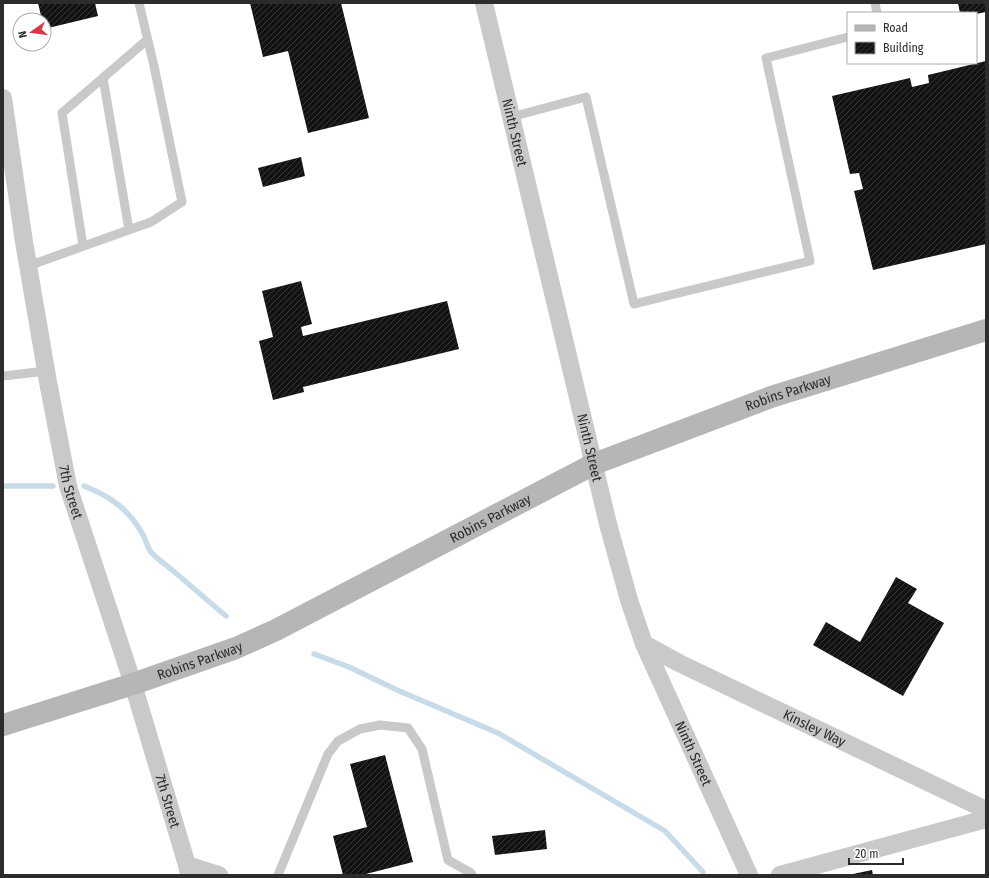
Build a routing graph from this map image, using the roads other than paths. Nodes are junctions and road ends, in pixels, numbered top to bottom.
1 (139, 3) edge
2 (484, 3) edge
3 (847, 37) edge
4 (147, 40) junction
5 (103, 78) junction
6 (3, 98) edge
7 (511, 117) junction
8 (129, 230) junction
9 (83, 246) junction
10 (28, 266) junction
11 (986, 330) edge
12 (46, 371) junction
13 (3, 376) edge
14 (594, 464) junction
15 (644, 644) junction
16 (133, 684) junction
17 (3, 726) edge
18 (986, 810) edge
19 (986, 819) edge
20 (188, 870) edge
21 (219, 875) edge
22 (278, 875) edge
23 (472, 875) edge
24 (749, 875) edge
25 (780, 875) edge

1 - 4 lane
2 - 7 street, Ninth Street
3 - 7 lane
4 - 5 lane
4 - 8 lane
5 - 8 lane
5 - 9 lane
6 - 10 street, 7th Street
7 - 14 street, Ninth Street
8 - 9 lane
9 - 10 lane
10 - 12 street, 7th Street
11 - 14 street, Robins Parkway
12 - 13 lane
12 - 16 street, 7th Street
14 - 15 street, Ninth Street
14 - 16 street, Robins Parkway
15 - 18 street, Kinsley Way
15 - 24 street, Ninth Street
16 - 17 street, Robins Parkway
16 - 20 street, 7th Street
19 - 25 street
20 - 21 street
22 - 23 lane

